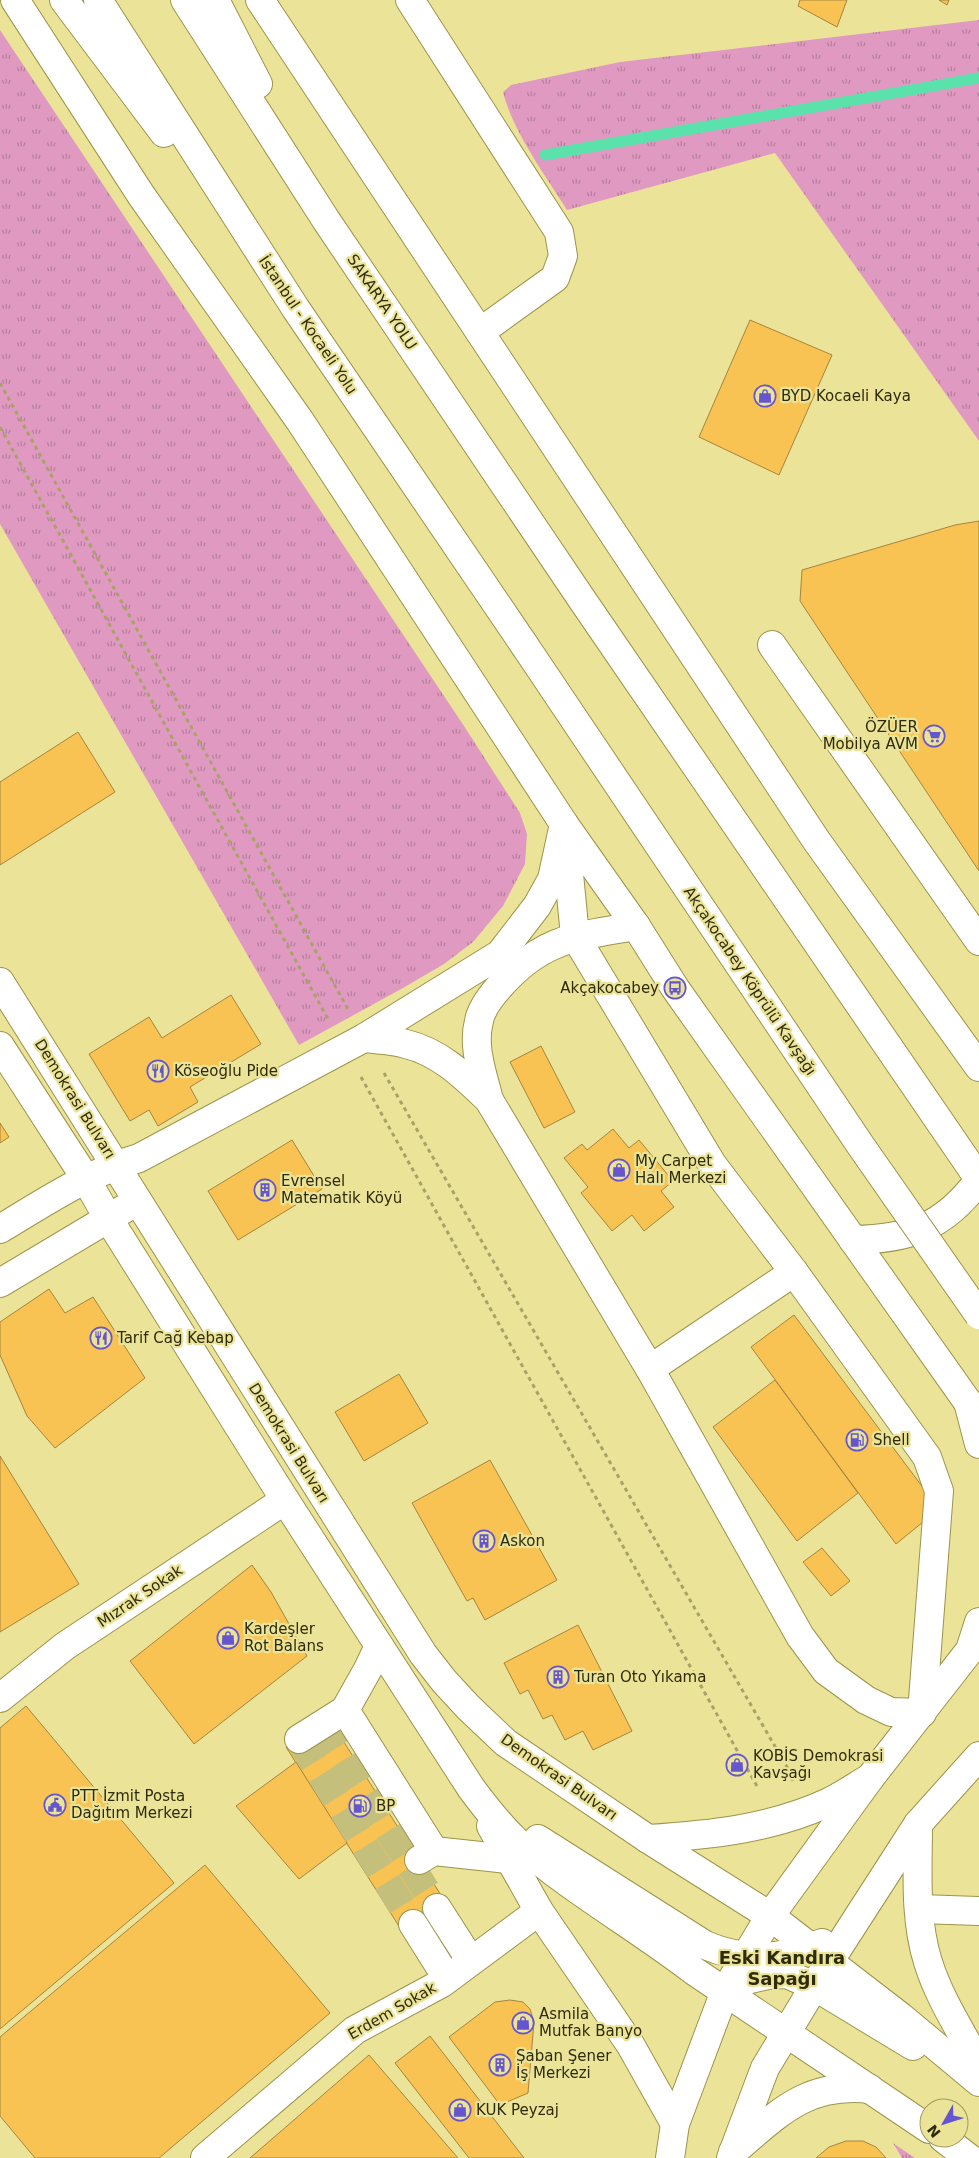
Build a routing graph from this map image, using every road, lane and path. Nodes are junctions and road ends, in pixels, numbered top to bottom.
1 (15, 0) edge
2 (64, 0) edge
3 (98, 0) edge
4 (185, 0) edge
5 (215, 0) edge
6 (260, 0) edge
7 (410, 0) edge
8 (326, 220) junction
9 (296, 309) junction
10 (480, 332) junction
11 (0, 383) edge
12 (0, 426) edge
13 (772, 645) dead end
14 (525, 646) joint
15 (564, 824) junction
16 (636, 926) junction
17 (575, 936) junction
18 (979, 941) edge
19 (0, 982) edge
20 (354, 1043) junction
21 (0, 1046) edge
22 (979, 1067) edge
23 (489, 1100) junction
24 (116, 1164) junction
25 (86, 1179) junction
26 (979, 1180) edge
27 (138, 1201) junction
28 (108, 1218) junction
29 (0, 1229) edge
30 (853, 1240) junction
31 (794, 1272) junction
32 (0, 1283) edge
33 (979, 1315) edge
34 (650, 1369) junction
35 (975, 1404) edge
36 (979, 1444) edge
37 (285, 1500) junction
38 (979, 1622) edge
39 (379, 1646) junction
40 (0, 1698) edge
41 (345, 1710) junction
42 (922, 1713) junction
43 (299, 1739) dead end
44 (979, 1756) edge
45 (870, 1778) junction
46 (471, 1788) junction
47 (758, 1788) dead end
48 (773, 1822) junction
49 (918, 1824) junction
50 (648, 1839) junction
51 (508, 1859) junction
52 (437, 1908) tunnel mouth
53 (919, 1910) junction
54 (979, 1910) edge
55 (539, 1911) junction
56 (770, 1916) junction
57 (413, 1924) tunnel mouth
58 (820, 1955) junction
59 (745, 1958) junction
60 (471, 1961) junction
61 (447, 1978) junction
62 (814, 1986) junction
63 (725, 1991) junction
64 (786, 2032) junction
65 (979, 2065) edge
66 (979, 2084) edge
67 (870, 2089) junction
68 (919, 2122) edge
69 (675, 2124) junction
70 (956, 2148) edge
71 (732, 2155) edge
72 (206, 2158) edge
73 (670, 2158) edge
74 (969, 2158) edge

1 - 15 main road
2 - 9 main road
3 - 9 main road, İstanbul - Kocaeli Yolu
4 - 8 main road, SAKARYA YOLU
5 - 8 main road
6 - 10 main road
7 - 10 main road
8 - 26 main road, SAKARYA YOLU
9 - 14 main road, İstanbul - Kocaeli Yolu
10 - 22 main road
11 - 20 path
12 - 20 path
13 - 18 main road
14 - 33 main road, Akçakocabey Köprülü Kavşağı, bridge
15 - 16 main road
15 - 17 main road
15 - 20 main road
16 - 17 main road
16 - 30 main road
17 - 23 main road
17 - 31 main road
19 - 24 main road, Demokrasi Bulvarı
20 - 23 main road
20 - 24 main road
20 - 47 path
20 - 48 path
21 - 25 main road
23 - 34 main road
24 - 25 main road
24 - 27 main road, Demokrasi Bulvarı
25 - 28 main road
25 - 29 main road
26 - 30 main road
27 - 28 main road
27 - 50 main road, Demokrasi Bulvarı
28 - 32 main road
28 - 37 main road
30 - 35 main road
31 - 34 main road
31 - 42 main road
34 - 42 main road
35 - 36 main road
37 - 39 main road
37 - 40 main road, Mızrak Sokak
38 - 42 main road
39 - 41 main road
39 - 46 main road
41 - 43 main road
41 - 51 main road
42 - 45 main road
44 - 49 main road
45 - 48 main road
45 - 56 main road
46 - 51 main road
46 - 59 main road
46 - 63 main road
48 - 50 main road
49 - 53 main road
49 - 58 main road
50 - 56 main road, Demokrasi Bulvarı
51 - 55 main road
52 - 60 main road
53 - 54 main road
53 - 65 main road
55 - 60 main road, Erdem Sokak
55 - 69 main road
56 - 58 main road, Demokrasi Bulvarı
56 - 59 main road
57 - 61 main road
58 - 59 main road
58 - 62 main road
58 - 66 main road, Demokrasi Bulvarı
59 - 63 main road
60 - 61 main road, Erdem Sokak
61 - 72 main road, Erdem Sokak
62 - 63 main road
62 - 64 main road
62 - 66 main road
63 - 64 main road
63 - 69 main road
64 - 67 main road
64 - 71 main road
67 - 68 main road
67 - 71 main road
69 - 73 main road
70 - 74 main road

